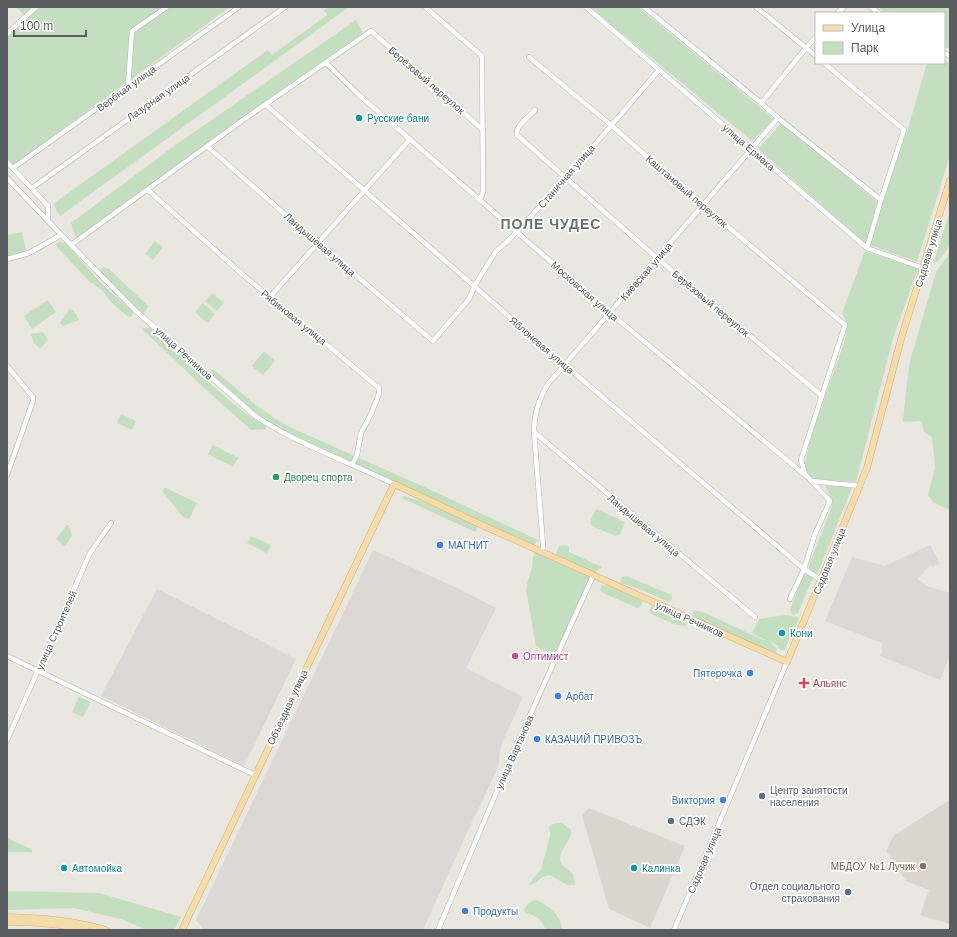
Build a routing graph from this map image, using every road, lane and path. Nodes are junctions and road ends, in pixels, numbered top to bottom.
1 (36, 7) edge
2 (167, 7) edge
3 (239, 7) edge
4 (285, 7) edge
5 (425, 7) edge
6 (586, 7) edge
7 (644, 7) edge
8 (756, 7) edge
9 (7, 34) edge
10 (815, 38) edge
11 (806, 48) junction
12 (815, 55) edge
13 (529, 58) dead end
14 (326, 63) junction
15 (825, 64) edge
16 (659, 70) junction
17 (128, 86) junction
18 (761, 103) junction
19 (266, 105) junction
20 (535, 110) dead end
21 (778, 118) junction
22 (611, 125) junction
23 (483, 130) junction
24 (410, 139) junction
25 (208, 147) junction
26 (752, 149) junction
27 (7, 162) edge
28 (13, 168) junction
29 (7, 178) edge
30 (566, 178) junction
31 (950, 180) edge
32 (32, 188) junction
33 (148, 190) junction
34 (364, 191) junction
35 (480, 199) junction
36 (880, 200) junction
37 (702, 205) junction
38 (48, 222) junction
39 (517, 231) junction
40 (61, 235) junction
41 (318, 243) junction
42 (71, 245) junction
43 (867, 248) junction
44 (657, 258) junction
45 (7, 259) edge
46 (923, 268) junction
47 (475, 285) junction
48 (270, 297) junction
49 (610, 313) junction
50 (432, 341) joint
51 (565, 365) junction
52 (7, 366) edge
53 (821, 395) junction
54 (534, 432) junction
55 (352, 465) junction
56 (7, 475) edge
57 (813, 482) junction
58 (394, 484) junction
59 (860, 486) junction
60 (112, 524) dead end
61 (542, 553) junction
62 (804, 569) junction
63 (593, 576) junction
64 (822, 580) junction
65 (790, 599) dead end
66 (755, 617) dead end
67 (7, 656) edge
68 (787, 662) junction
69 (38, 671) junction
70 (7, 740) edge
71 (255, 775) junction
72 (7, 917) edge
73 (7, 922) edge
74 (86, 930) edge
75 (106, 930) edge
76 (182, 930) edge
77 (438, 930) edge
78 (674, 930) edge

1 - 9 street
2 - 17 street
3 - 17 street, Вербная улица
4 - 32 street, Лазурная улица
5 - 23 street
6 - 16 street, улица Ермака
7 - 18 street
8 - 11 street
10 - 11 street
11 - 12 street
11 - 18 street
13 - 22 street, Каштановый переулок
14 - 19 street
14 - 23 street, Берёзовый переулок
14 - 24 street, Московская улица
15 - 36 street
16 - 22 street, Станичная улица
16 - 26 street, улица Ермака
17 - 28 street, Вербная улица
18 - 21 street
19 - 25 street
19 - 34 street, Яблоневая улица
20 - 30 street, Берёзовый переулок
21 - 26 street, Киевская улица
21 - 36 street
22 - 30 street, Станичная улица
22 - 37 street, Каштановый переулок
23 - 35 street
24 - 34 street
24 - 35 street, Московская улица
25 - 33 street
25 - 41 street, Ландышевая улица
26 - 37 street, Киевская улица
26 - 43 street, улица Ермака
27 - 28 street
28 - 32 street
29 - 38 street, улица Речников
30 - 39 street, Станичная улица
30 - 44 street, Берёзовый переулок
31 - 46 main road, Садовая улица
32 - 38 street
33 - 42 street
33 - 48 street, Рябиновая улица
34 - 41 street
34 - 47 street, Яблоневая улица
35 - 39 street, Московская улица
36 - 43 street
37 - 44 street, Киевская улица
37 - 53 street, Каштановый переулок
38 - 40 street, улица Речников
39 - 47 street, Станичная улица
39 - 49 street, Московская улица
40 - 42 street, улица Речников
40 - 45 street
41 - 48 street
41 - 50 street, Ландышевая улица
42 - 55 street, улица Речников
43 - 46 street, улица Ермака
44 - 49 street, Киевская улица
44 - 53 street, Берёзовый переулок
46 - 59 main road, Садовая улица
47 - 50 street, Станичная улица
47 - 51 street, Яблоневая улица
48 - 55 street, Рябиновая улица
49 - 51 street, Киевская улица
49 - 57 street, Московская улица
51 - 54 street, Киевская улица
51 - 62 street, Яблоневая улица
52 - 56 street
53 - 57 street
54 - 61 street, Киевская улица
54 - 66 street, Ландышевая улица
55 - 58 street, улица Речников
57 - 59 street
57 - 62 street
58 - 61 main road, улица Речников
58 - 71 main road, Объездная улица
59 - 64 main road, Садовая улица
60 - 69 street, улица Строителей
61 - 63 main road, улица Речников
62 - 64 street, Яблоневая улица
62 - 65 street
63 - 68 main road, улица Речников
63 - 77 street, улица Вартанова
64 - 68 main road, Садовая улица
67 - 69 street
68 - 78 street, Садовая улица
69 - 70 street, улица Строителей
69 - 71 street
71 - 76 main road, Объездная улица
72 - 75 main road
73 - 74 main road

